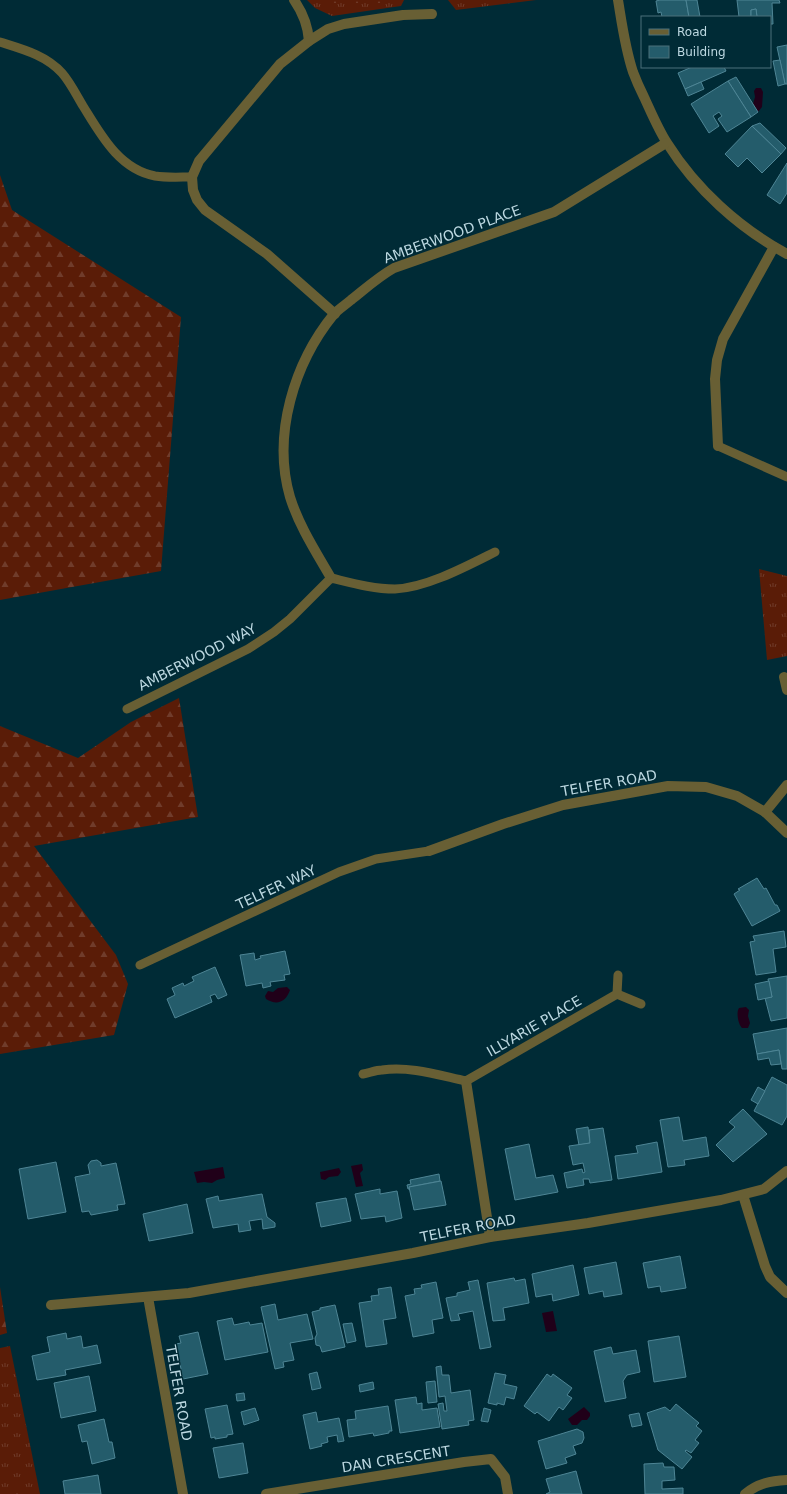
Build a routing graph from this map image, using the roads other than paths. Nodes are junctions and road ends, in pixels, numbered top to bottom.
1 (294, 0) edge
2 (618, 0) edge
3 (432, 14) dead end
4 (309, 41) junction
5 (0, 42) edge
6 (666, 143) junction
7 (192, 177) junction
8 (774, 246) junction
9 (787, 254) edge
10 (335, 314) junction
11 (718, 446) joint
12 (787, 477) edge
13 (495, 552) dead end
14 (331, 578) junction
15 (784, 677) dead end
16 (787, 690) edge
17 (127, 709) dead end
18 (787, 784) edge
19 (765, 812) junction
20 (787, 833) edge
21 (429, 850) joint
22 (140, 965) dead end
23 (618, 975) dead end
24 (617, 994) junction
25 (641, 1004) dead end
26 (363, 1074) dead end
27 (466, 1081) junction
28 (787, 1171) edge
29 (743, 1195) junction
30 (490, 1237) junction
31 (787, 1293) edge
32 (148, 1297) junction
33 (51, 1305) dead end
34 (787, 1480) edge
35 (183, 1494) edge
36 (266, 1494) edge
37 (508, 1494) edge
38 (745, 1494) edge

1 - 4 street
2 - 6 street
3 - 4 street
4 - 7 street
5 - 7 lane
6 - 8 street
6 - 10 street, AMBERWOOD PLACE
7 - 10 street
8 - 9 street
8 - 11 street
10 - 14 street, AMBERWOOD PLACE
11 - 12 lane
13 - 14 lane
14 - 17 lane, AMBERWOOD WAY
15 - 16 street
18 - 19 street
19 - 20 street, TELFER ROAD
19 - 21 street, TELFER ROAD
21 - 22 lane, TELFER WAY
23 - 24 lane
24 - 25 lane
24 - 27 lane, ILLYARIE PLACE
26 - 27 lane
27 - 30 street
28 - 29 street, TELFER ROAD
29 - 30 street, TELFER ROAD
29 - 31 street
30 - 32 street, TELFER ROAD
32 - 33 street, TELFER ROAD
32 - 35 street, TELFER ROAD
34 - 38 street
36 - 37 street, DAN CRESCENT

